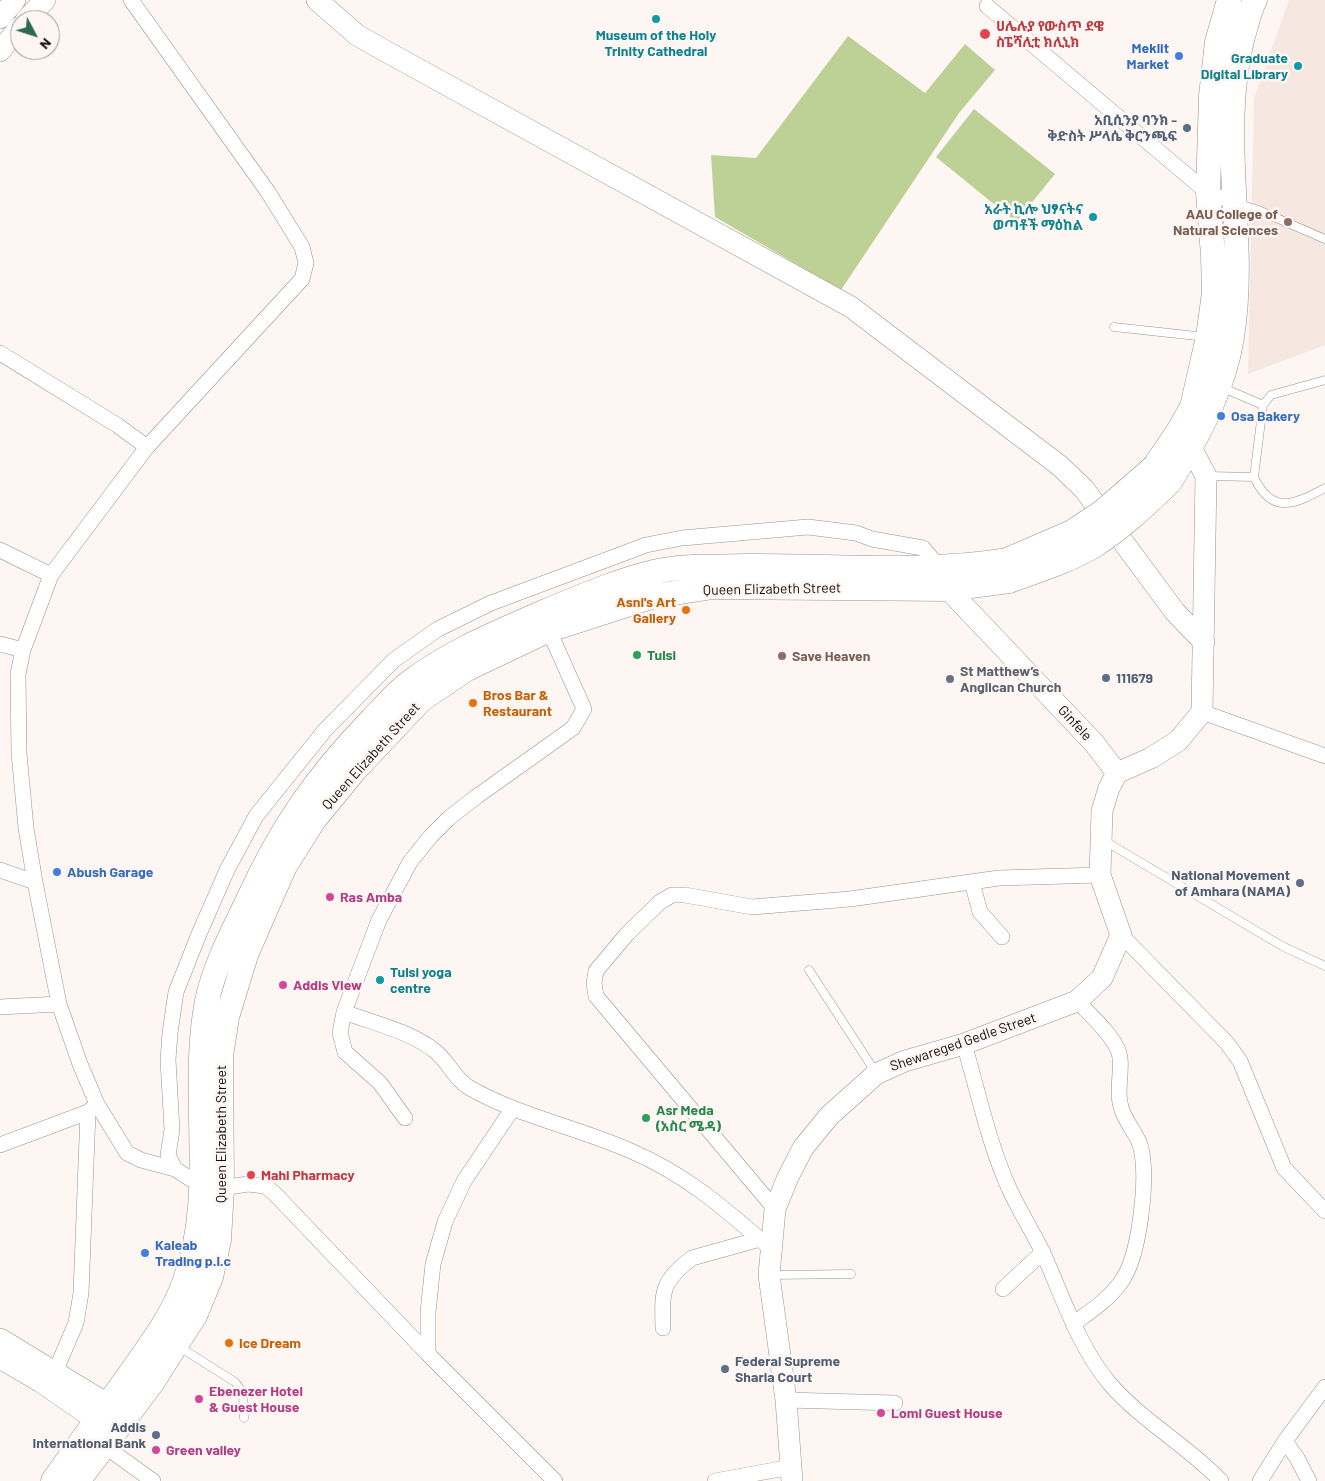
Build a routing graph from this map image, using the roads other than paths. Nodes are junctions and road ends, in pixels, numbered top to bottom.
1 (16, 0) edge
2 (45, 0) edge
3 (131, 0) edge
4 (317, 0) edge
5 (1229, 0) edge
6 (1255, 0) edge
7 (987, 6) dead end
8 (36, 10) edge
9 (0, 18) edge
10 (10, 39) edge
11 (0, 51) edge
12 (1208, 193) junction
13 (1234, 202) junction
14 (1325, 238) edge
15 (1114, 327) dead end
16 (1208, 337) junction
17 (0, 353) edge
18 (1325, 380) edge
19 (1220, 386) junction
20 (1263, 405) junction
21 (147, 447) junction
22 (1191, 448) junction
23 (1162, 475) junction
24 (1206, 476) junction
25 (1254, 477) junction
26 (1325, 488) edge
27 (0, 550) edge
28 (51, 575) junction
29 (944, 579) junction
30 (545, 622) junction
31 (1204, 642) junction
32 (0, 644) edge
33 (23, 650) junction
34 (1202, 712) junction
35 (1325, 756) edge
36 (1117, 773) junction
37 (1099, 837) junction
38 (0, 870) edge
39 (1100, 875) junction
40 (35, 882) junction
41 (972, 882) junction
42 (1121, 935) junction
43 (1002, 936) dead end
44 (1325, 966) edge
45 (809, 970) dead end
46 (1078, 1001) junction
47 (59, 1004) junction
48 (0, 1007) edge
49 (344, 1012) junction
50 (964, 1044) junction
51 (876, 1074) junction
52 (92, 1108) junction
53 (514, 1108) junction
54 (405, 1118) dead end
55 (0, 1145) edge
56 (175, 1169) junction
57 (211, 1186) junction
58 (775, 1209) junction
59 (1325, 1211) edge
60 (765, 1243) junction
61 (1042, 1252) junction
62 (851, 1274) dead end
63 (769, 1275) junction
64 (1004, 1289) dead end
65 (1073, 1324) junction
66 (663, 1328) dead end
67 (0, 1339) edge
68 (176, 1345) junction
69 (428, 1354) junction
70 (0, 1358) edge
71 (55, 1372) junction
72 (1323, 1393) edge
73 (786, 1400) junction
74 (895, 1403) dead end
75 (244, 1418) dead end
76 (110, 1424) junction
77 (1285, 1441) junction
78 (791, 1474) edge
79 (53, 1481) edge
80 (78, 1481) edge
81 (153, 1481) edge
82 (555, 1481) edge
83 (715, 1481) edge
84 (1221, 1481) edge
85 (1260, 1481) edge
86 (1309, 1481) edge

1 - 9 street
2 - 8 street
3 - 21 street
4 - 31 street
5 - 12 main road, Queen Elizabeth Street
6 - 13 main road, Queen Elizabeth Street
7 - 12 street
10 - 11 street
12 - 13 street
12 - 16 main road, Queen Elizabeth Street
13 - 14 lane
13 - 19 main road, Queen Elizabeth Street
15 - 16 lane
16 - 23 main road, Queen Elizabeth Street
17 - 21 street
18 - 20 lane
19 - 20 lane
19 - 22 main road, Queen Elizabeth Street
20 - 25 lane
21 - 28 street
22 - 23 main road, Queen Elizabeth Street
22 - 24 street
23 - 29 main road, Queen Elizabeth Street, bridge
24 - 25 lane
24 - 31 street
25 - 26 lane
27 - 28 street
28 - 33 street
29 - 30 main road, Queen Elizabeth Street
29 - 36 street, Ginfele
29 - 56 street
30 - 49 street
30 - 57 main road, Queen Elizabeth Street
31 - 34 street
32 - 33 street
33 - 40 street
34 - 35 street
34 - 36 street
36 - 37 street
37 - 39 street
37 - 44 lane
38 - 40 street
39 - 41 street
39 - 42 street
40 - 47 street
41 - 43 street
41 - 58 street
42 - 46 street, Shewareged Gedle Street
42 - 59 street
45 - 51 lane
46 - 50 street, Shewareged Gedle Street
46 - 65 street
47 - 48 street
47 - 52 street
49 - 53 street
49 - 54 street
50 - 51 street, Shewareged Gedle Street
50 - 61 street
51 - 58 street, Shewareged Gedle Street
52 - 55 street
52 - 56 street
52 - 71 street
53 - 60 street
53 - 69 street
56 - 57 street
57 - 68 main road, Queen Elizabeth Street
57 - 69 street
57 - 76 main road, Queen Elizabeth Street
58 - 60 street, Shewareged Gedle Street
60 - 63 street, Shewareged Gedle Street
60 - 66 street
61 - 64 street
61 - 65 street
62 - 63 lane
63 - 73 street, Shewareged Gedle Street
65 - 84 street
67 - 71 street
68 - 75 lane
68 - 76 main road, Queen Elizabeth Street
69 - 82 street
70 - 76 street
71 - 76 street
72 - 77 street
73 - 74 street
73 - 78 street, Shewareged Gedle Street
76 - 79 main road, Queen Elizabeth Street
76 - 80 main road, Queen Elizabeth Street
76 - 81 street
77 - 85 street
77 - 86 street
78 - 83 street

